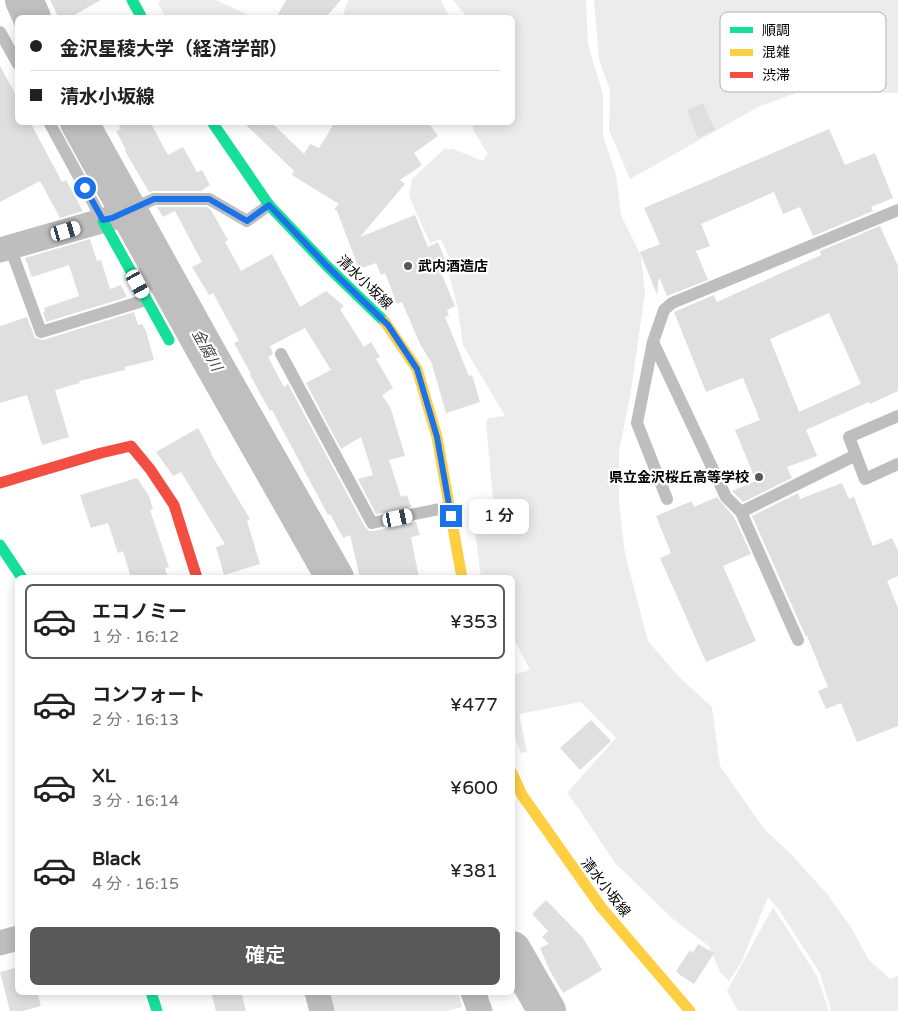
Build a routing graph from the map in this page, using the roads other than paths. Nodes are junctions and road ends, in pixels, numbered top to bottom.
1 (132, 0) edge
2 (140, 15) edge
3 (0, 32) edge
4 (15, 59) edge
5 (51, 125) edge
6 (214, 125) edge
7 (269, 205) junction
8 (898, 210) edge
9 (107, 219) junction
10 (5, 248) edge
11 (146, 300) junction
12 (168, 340) dead end
13 (653, 342) junction
14 (281, 354) dead end
15 (898, 416) edge
16 (856, 455) junction
17 (898, 464) edge
18 (0, 483) edge
19 (667, 499) dead end
20 (449, 506) junction
21 (741, 512) junction
22 (0, 545) edge
23 (20, 575) edge
24 (196, 575) edge
25 (461, 575) edge
26 (798, 640) dead end
27 (515, 780) edge
28 (15, 939) edge
29 (0, 943) edge
30 (152, 995) edge
31 (318, 995) edge
32 (475, 995) edge
33 (157, 1011) edge
34 (322, 1011) edge
35 (480, 1011) edge
36 (690, 1011) edge

1 - 2 main road
3 - 4 lane
5 - 9 lane
6 - 7 main road, 清水小坂線
7 - 9 lane
7 - 20 main road, 清水小坂線
8 - 13 lane
9 - 10 street
9 - 11 main road
10 - 11 lane
11 - 12 main road
13 - 19 lane
13 - 21 lane
14 - 20 lane
15 - 16 lane
16 - 17 lane
16 - 21 lane
18 - 24 main road
20 - 25 main road, 清水小坂線
21 - 26 lane
22 - 23 main road
27 - 36 main road, 清水小坂線
28 - 29 street
30 - 33 main road
31 - 34 street
32 - 35 street

